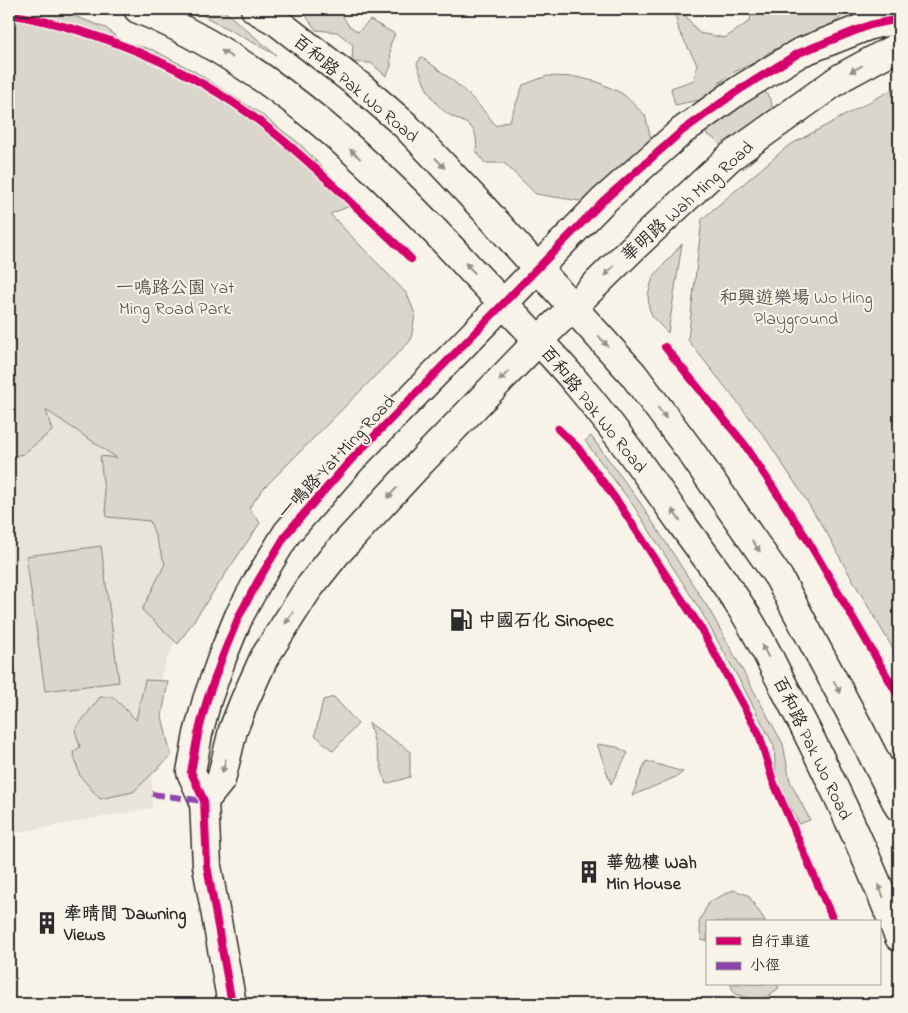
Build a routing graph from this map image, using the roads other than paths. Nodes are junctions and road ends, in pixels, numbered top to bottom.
1 (138, 9) edge
2 (255, 9) edge
3 (899, 19) edge
4 (899, 46) edge
5 (538, 269) junction
6 (503, 304) junction
7 (573, 308) junction
8 (538, 341) junction
9 (204, 801) junction
10 (899, 807) edge
11 (899, 937) edge
12 (232, 1004) edge

6 -> 1 street, 百和路 Pak Wo Road
2 -> 5 street, 百和路 Pak Wo Road
3 - 5 street
4 -> 7 street, 華明路 Wah Ming Road
5 - 6 street
5 - 7 street, 百和路 Pak Wo Road
6 - 8 street, 百和路 Pak Wo Road
6 - 9 street, 一鳴路 Yat Ming Road
7 - 8 street, 華明路 Wah Ming Road
7 -> 10 street, 百和路 Pak Wo Road
8 -> 9 street
11 -> 8 street, 百和路 Pak Wo Road
9 - 12 street, 一鳴路 Yat Ming Road

